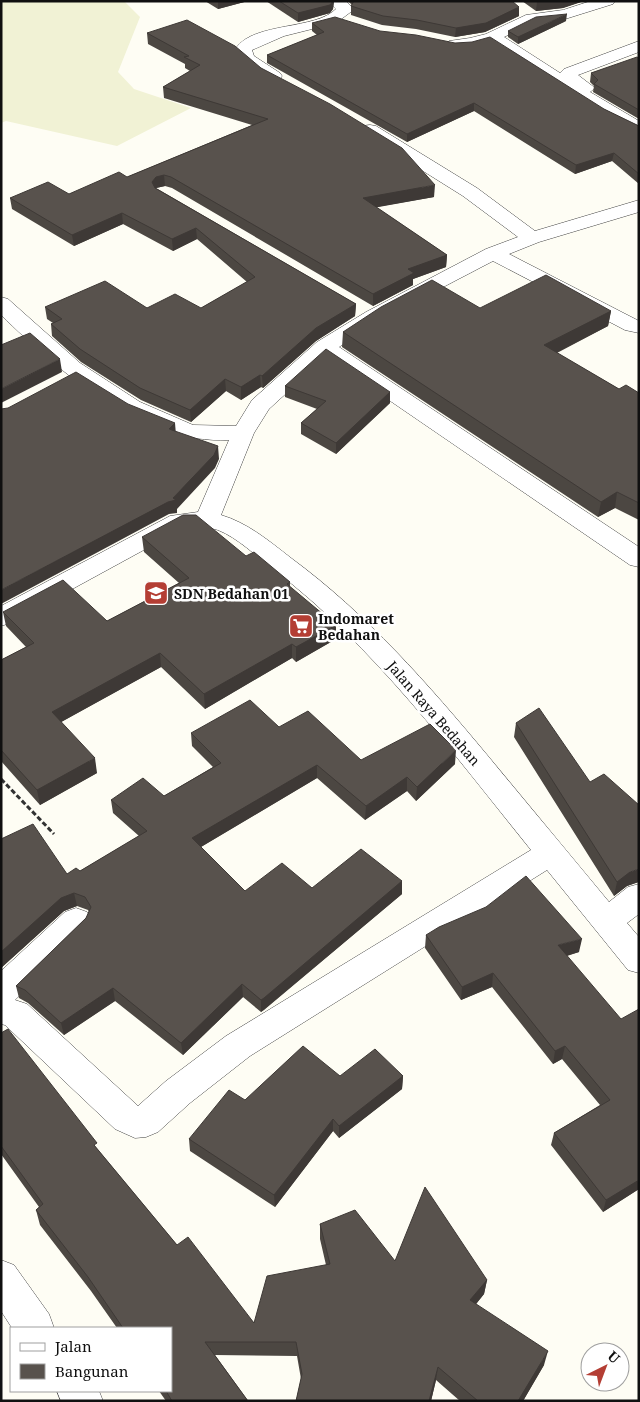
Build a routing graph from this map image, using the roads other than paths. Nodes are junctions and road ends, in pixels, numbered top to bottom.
1 (608, 1) edge
2 (519, 6) edge
3 (336, 10) edge
4 (531, 18) junction
5 (356, 24) edge
6 (492, 37) junction
7 (438, 41) edge
8 (639, 46) edge
9 (288, 84) edge
10 (633, 112) edge
11 (357, 122) edge
12 (639, 128) edge
13 (639, 206) edge
14 (532, 238) junction
15 (493, 253) junction
16 (2, 305) edge
17 (639, 327) edge
18 (326, 347) junction
19 (243, 433) junction
20 (207, 519) junction
21 (639, 559) edge
22 (1, 617) edge
23 (551, 852) junction
24 (639, 896) edge
25 (76, 920) dead end
26 (607, 921) junction
27 (639, 960) edge
28 (1, 992) edge
29 (1, 1010) edge
30 (1, 1278) edge
31 (34, 1327) edge

1 - 4 street
2 - 4 street
3 - 5 street
3 - 9 street
4 - 6 street
6 - 7 street
6 - 12 street
8 - 10 street
11 - 14 street
13 - 14 street
14 - 15 street
15 - 17 street
15 - 18 street
16 - 19 street
18 - 19 street
18 - 21 street
19 - 20 street
20 - 22 street, Jalan Raya Bedahan
20 - 23 street, Jalan Raya Bedahan
23 - 26 street, Jalan Raya Bedahan
23 - 29 street
24 - 26 street
25 - 28 street
26 - 27 street, Jalan Raya Bedahan
30 - 31 street

